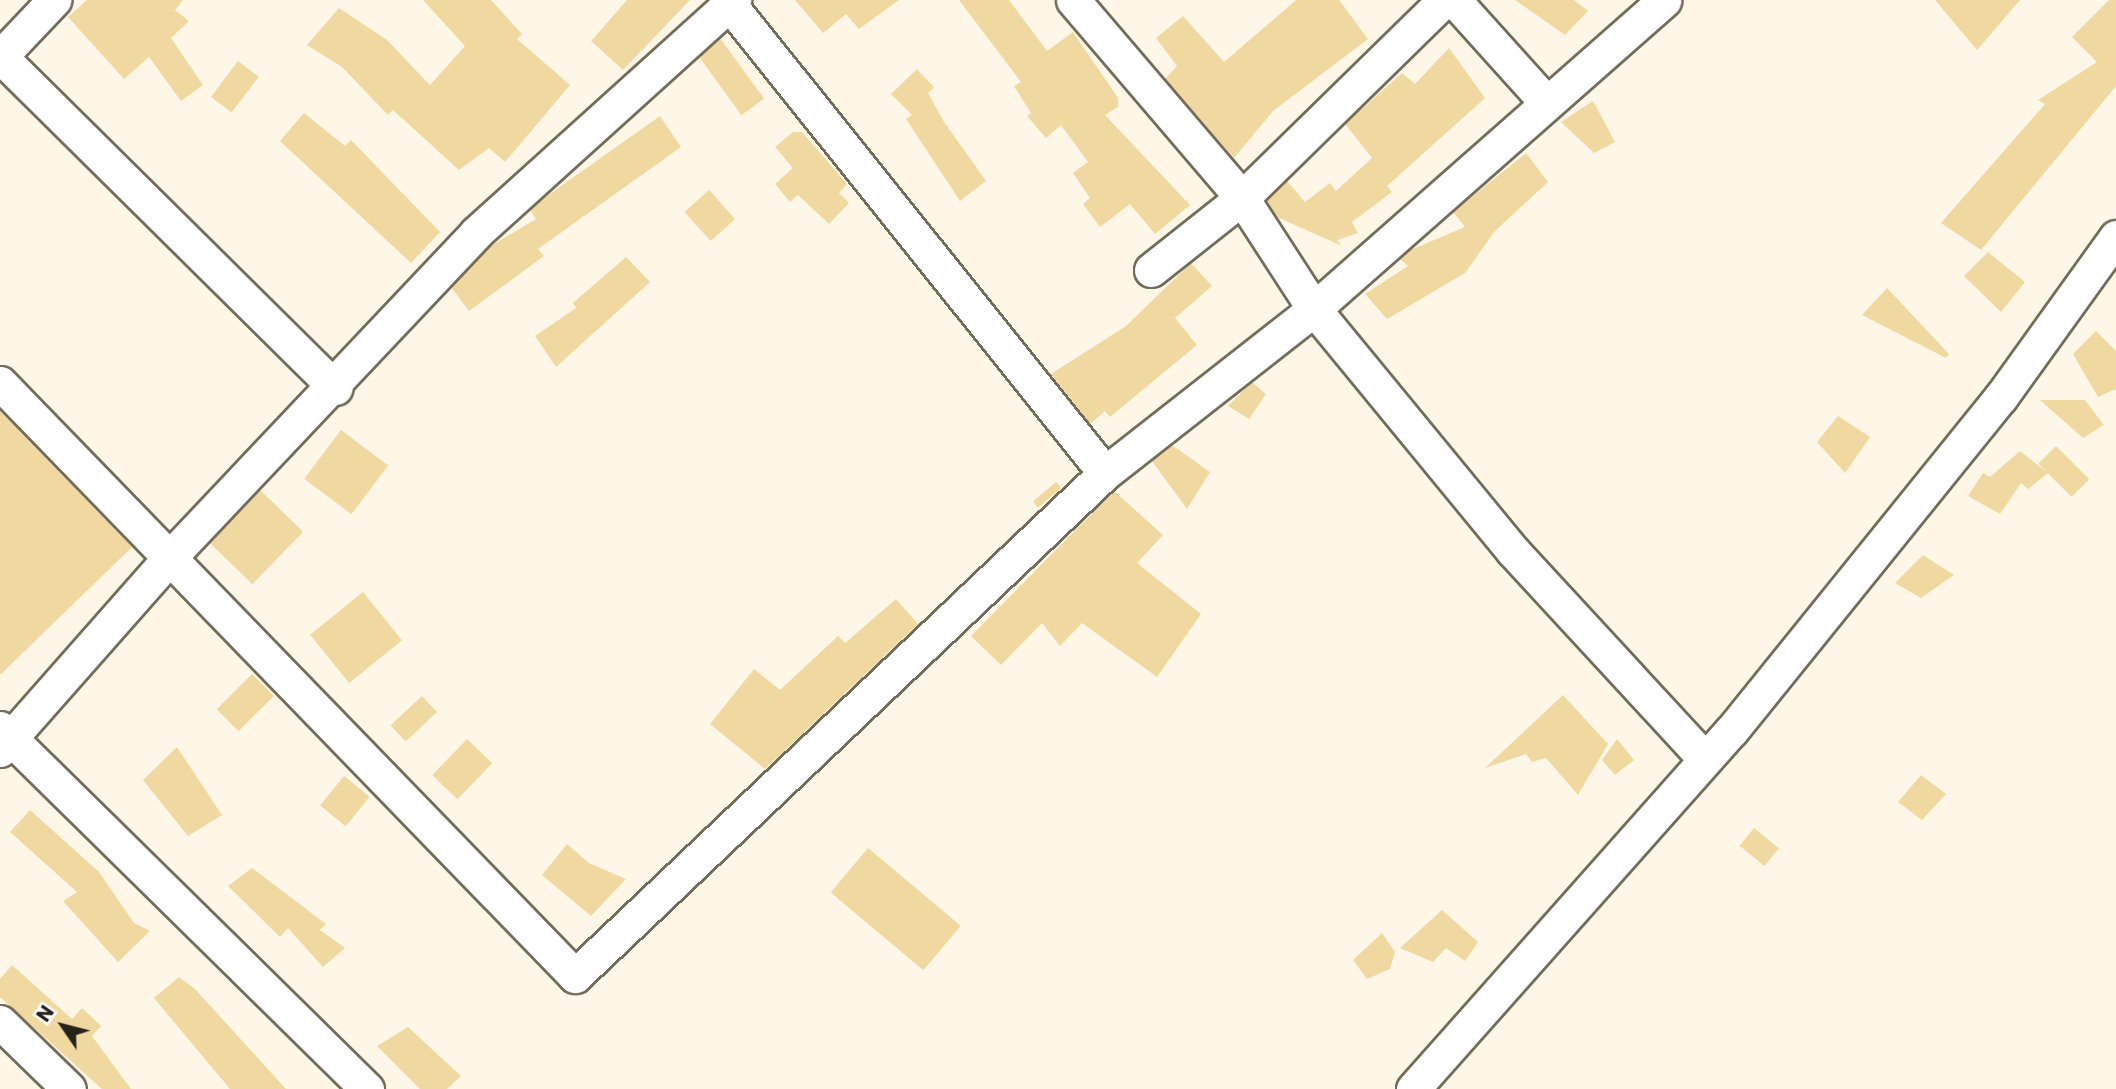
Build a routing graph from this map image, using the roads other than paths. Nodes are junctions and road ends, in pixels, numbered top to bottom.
1 (54, 0) edge
2 (1073, 0) edge
3 (1444, 0) edge
4 (1454, 0) edge
5 (1664, 0) edge
6 (730, 1) edge
7 (0, 57) edge
8 (1546, 102) junction
9 (1242, 198) junction
10 (2116, 237) edge
11 (1151, 270) dead end
12 (1314, 309) junction
13 (0, 383) edge
14 (335, 388) junction
15 (1105, 473) junction
16 (170, 556) junction
17 (4, 739) edge
18 (1703, 757) junction
19 (0, 1022) edge
20 (68, 1089) edge
21 (367, 1089) edge
22 (1413, 1089) edge

1 - 7 street
2 - 9 street
3 - 9 street
4 - 8 street
5 - 8 street
6 - 14 street
6 - 15 street
7 - 14 street
8 - 12 street
9 - 11 street
9 - 12 street
10 - 18 street
12 - 15 street
12 - 18 street
13 - 16 street
14 - 16 street
15 - 16 street
16 - 17 street
17 - 21 street
18 - 22 street
19 - 20 street

